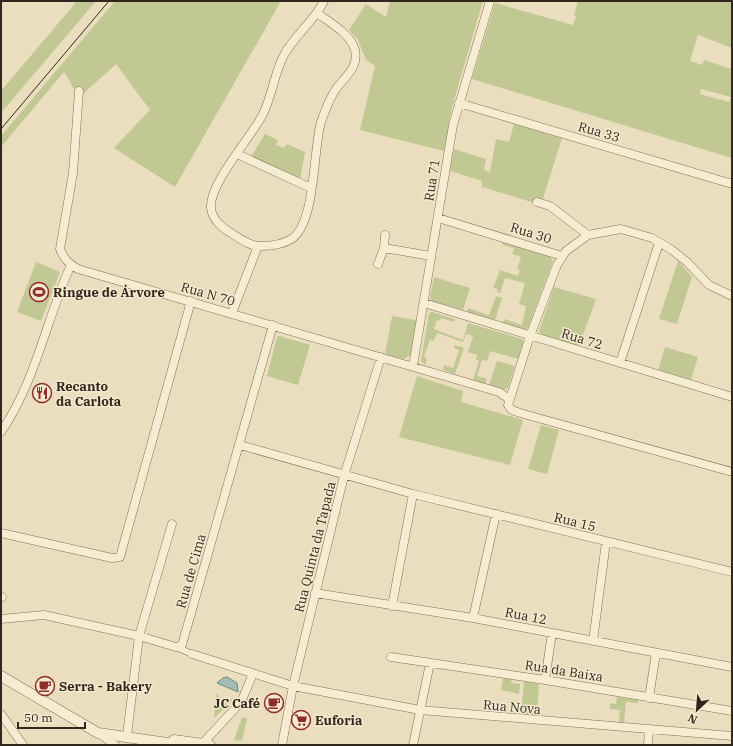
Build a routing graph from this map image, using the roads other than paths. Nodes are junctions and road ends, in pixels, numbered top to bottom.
1 (324, 1) edge
2 (490, 1) edge
3 (316, 13) junction
4 (79, 91) dead end
5 (459, 103) junction
6 (237, 154) junction
7 (732, 184) edge
8 (311, 188) junction
9 (537, 202) dead end
10 (438, 218) junction
11 (385, 235) dead end
12 (588, 235) junction
13 (659, 243) junction
14 (258, 246) junction
15 (384, 248) junction
16 (431, 256) junction
17 (562, 256) junction
18 (378, 264) dead end
19 (71, 265) junction
20 (732, 296) edge
21 (191, 301) junction
22 (424, 303) junction
23 (232, 313) junction
24 (273, 325) junction
25 (530, 336) junction
26 (381, 357) junction
27 (620, 363) junction
28 (413, 366) junction
29 (732, 397) edge
30 (508, 399) junction
31 (2, 428) edge
32 (240, 445) junction
33 (732, 472) edge
34 (344, 476) junction
35 (413, 494) junction
36 (496, 514) junction
37 (172, 524) dead end
38 (1, 533) edge
39 (606, 542) junction
40 (732, 572) edge
41 (315, 593) junction
42 (392, 606) junction
43 (473, 618) junction
44 (1, 619) edge
45 (552, 633) junction
46 (139, 636) junction
47 (593, 641) junction
48 (176, 647) junction
49 (656, 653) junction
50 (192, 654) joint
51 (391, 657) dead end
52 (430, 663) junction
53 (732, 667) edge
54 (253, 674) junction
55 (1, 676) edge
56 (545, 680) junction
57 (293, 686) junction
58 (648, 698) junction
59 (420, 710) junction
60 (732, 712) edge
61 (1, 714) edge
62 (649, 730) junction
63 (98, 732) junction
64 (127, 736) junction
65 (732, 736) edge
66 (146, 738) junction
67 (206, 744) edge
68 (23, 745) edge
69 (115, 745) edge
70 (181, 745) edge
71 (282, 745) edge
72 (413, 745) edge
73 (648, 745) edge

1 - 3 street
2 - 5 street, Rua 71
3 - 6 street
3 - 8 street
4 - 19 street
5 - 7 street, Rua 33
5 - 10 street, Rua 71
6 - 8 street
6 - 14 street
8 - 14 street
9 - 12 street
10 - 16 street, Rua 71
10 - 17 street, Rua 30
11 - 15 street
12 - 13 street, Rua 30
12 - 17 street, Rua 30
13 - 20 street, Rua 30
13 - 27 street
14 - 23 street
15 - 16 street
15 - 18 street
16 - 22 street, Rua 71
17 - 25 street
19 - 21 street, Rua N 70
19 - 31 street
21 - 23 street, Rua N 70
21 - 38 street
22 - 25 street, Rua 72
22 - 28 street, Rua 71
23 - 24 street, Rua N 70
24 - 26 street, Rua N 70
24 - 32 street, Rua de Cima
25 - 27 street, Rua 72
25 - 30 street
26 - 28 street, Rua N 70
26 - 34 street, Rua Quinta da Tapada
27 - 29 street, Rua 72
28 - 30 street, Rua N 70
30 - 33 street
32 - 34 street, Rua 15
32 - 48 street, Rua de Cima
34 - 35 street, Rua 15
34 - 41 street, Rua Quinta da Tapada
35 - 36 street, Rua 15
35 - 42 street
36 - 39 street, Rua 15
36 - 43 street
37 - 46 street
39 - 40 street, Rua 15
39 - 47 street
41 - 42 street, Rua 12
41 - 57 street, Rua Quinta da Tapada
42 - 43 street, Rua 12
43 - 45 street, Rua 12
44 - 46 street
45 - 47 street, Rua 12
45 - 56 street
46 - 48 street
46 - 64 street
47 - 49 street, Rua 12
48 - 50 street
49 - 53 street, Rua 12
49 - 58 street
50 - 54 street, Rua Nova
51 - 52 street, Rua da Baixa
52 - 56 street, Rua da Baixa
52 - 59 street
54 - 57 street, Rua Nova
54 - 67 street
55 - 63 street
56 - 58 street, Rua da Baixa
57 - 59 street, Rua Nova
57 - 71 street, Rua Quinta da Tapada
58 - 60 street, Rua da Baixa
59 - 62 street, Rua Nova
59 - 72 street
61 - 68 street
62 - 65 street, Rua Nova
62 - 73 street
63 - 64 street
63 - 69 street
64 - 66 street
66 - 67 street
66 - 70 street

